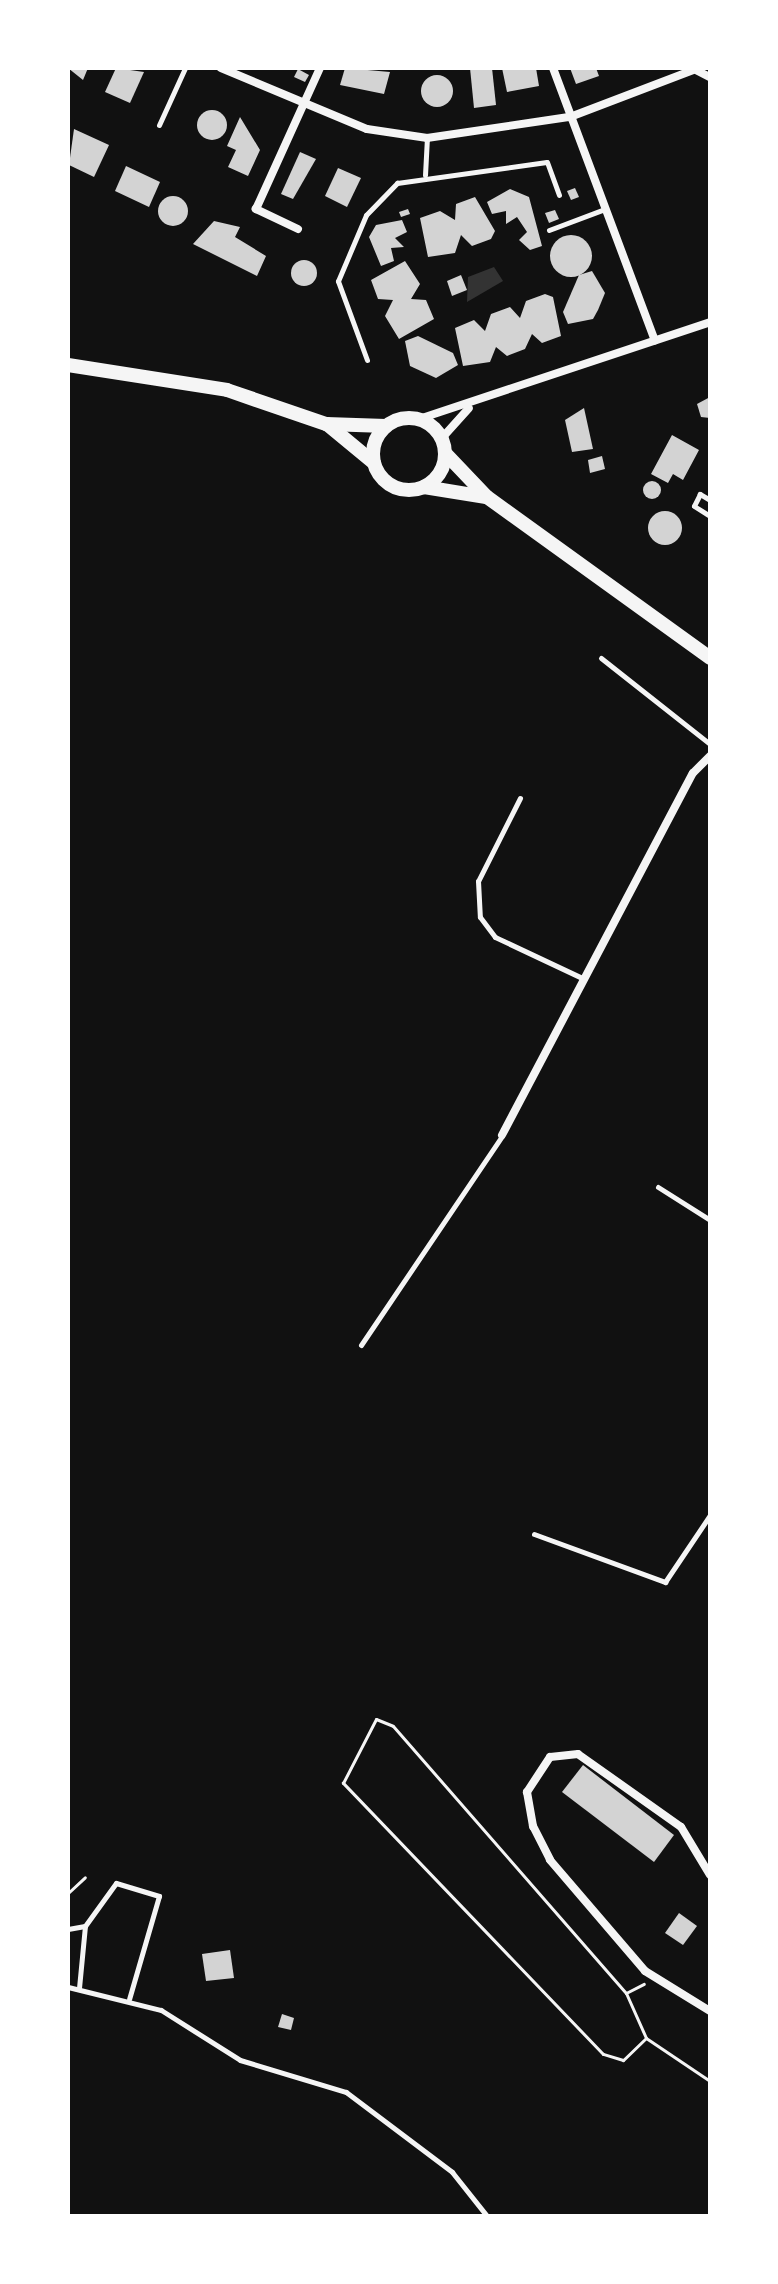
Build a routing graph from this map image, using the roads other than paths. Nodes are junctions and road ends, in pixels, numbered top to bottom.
1 (185, 68) edge
2 (221, 68) edge
3 (320, 68) edge
4 (553, 68) edge
5 (693, 69) edge
6 (710, 77) edge
7 (303, 105) junction
8 (570, 117) junction
9 (159, 125) dead end
10 (427, 138) junction
11 (425, 175) junction
12 (559, 195) dead end
13 (605, 209) junction
14 (298, 229) dead end
15 (549, 230) dead end
16 (710, 322) edge
17 (655, 341) junction
18 (367, 360) dead end
19 (68, 365) edge
20 (472, 405) junction
21 (419, 419) junction
22 (326, 424) junction
23 (386, 426) junction
24 (442, 438) junction
25 (446, 454) junction
26 (374, 463) junction
27 (424, 487) junction
28 (487, 497) junction
29 (710, 500) edge
30 (710, 516) edge
31 (601, 658) dead end
32 (710, 658) edge
33 (710, 744) edge
34 (710, 756) edge
35 (520, 798) dead end
36 (582, 978) junction
37 (502, 1135) joint
38 (658, 1187) dead end
39 (710, 1220) edge
40 (361, 1345) dead end
41 (710, 1515) edge
42 (534, 1534) dead end
43 (710, 1875) edge
44 (85, 1926) junction
45 (68, 1929) edge
46 (68, 1987) edge
47 (79, 1988) junction
48 (129, 1999) junction
49 (710, 2011) edge
50 (487, 2216) edge

1 - 9 lane
2 - 7 street
3 - 7 street
4 - 8 street
5 - 6 street
5 - 8 street
7 - 10 street
7 - 14 street
8 - 10 street
8 - 13 street
10 - 11 lane
11 - 12 lane
11 - 18 lane
13 - 15 lane
13 - 17 street
16 - 17 street
17 - 20 street
19 - 22 main road
20 - 21 street
20 - 24 street
21 - 23 main road
21 - 24 main road
22 - 23 main road
22 - 26 main road
23 - 26 main road
24 - 25 main road
25 - 27 main road
25 - 28 main road
26 - 27 main road
27 - 28 main road
28 - 32 main road
29 - 30 lane
31 - 33 lane
34 - 36 street
35 - 36 lane
36 - 37 street
37 - 40 lane
38 - 39 lane
41 - 42 lane
43 - 49 street
44 - 45 lane
44 - 47 lane
44 - 48 lane
46 - 47 lane
47 - 48 lane
48 - 50 lane

